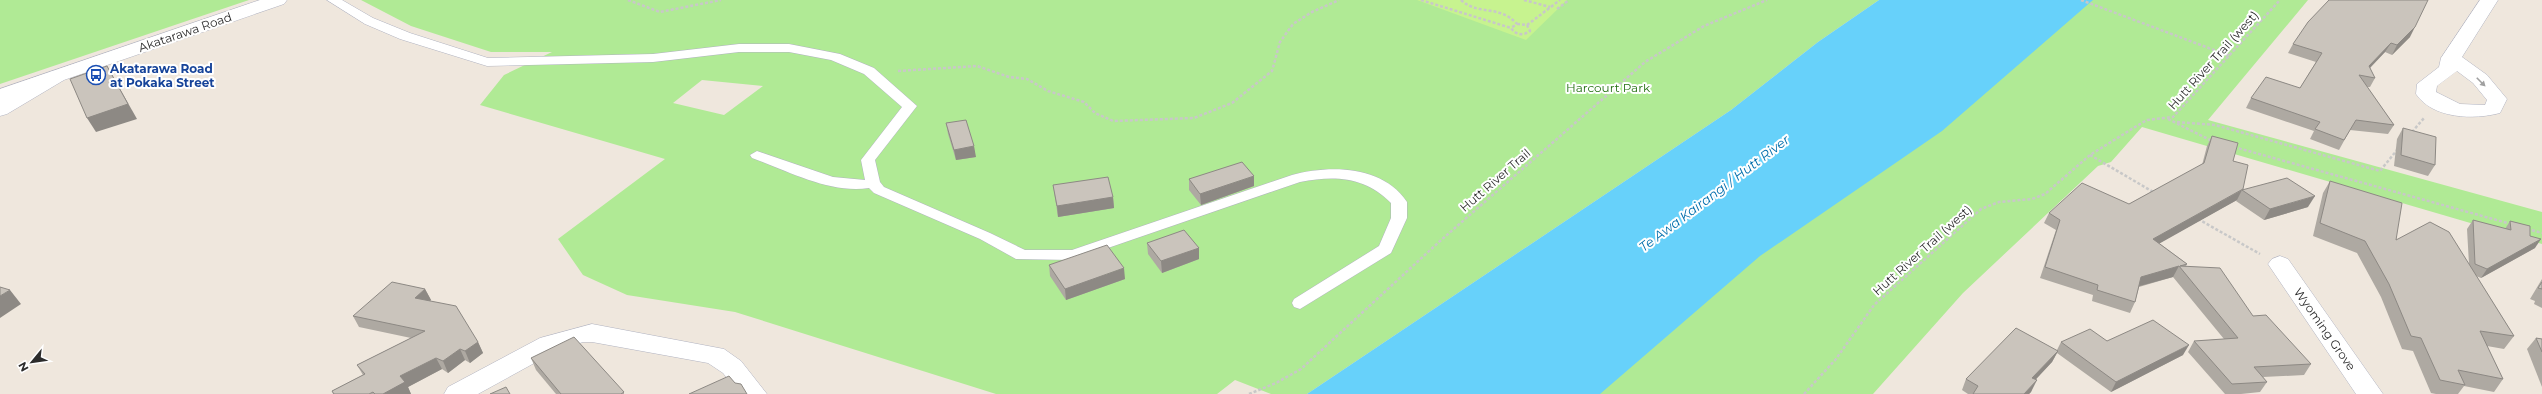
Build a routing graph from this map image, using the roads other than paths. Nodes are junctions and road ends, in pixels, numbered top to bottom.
1 (278, 0) edge
2 (333, 0) edge
3 (2489, 0) edge
4 (2451, 58) junction
5 (58, 75) junction
6 (0, 96) edge
7 (0, 110) edge
8 (757, 155) dead end
9 (873, 183) junction
10 (2280, 264) road end
11 (1300, 303) dead end
12 (457, 394) edge
13 (754, 394) edge
14 (2370, 394) edge

1 - 5 street, Akatarawa Road
2 - 9 lane
3 - 4 street
4 -> 4 street
5 - 6 street, Akatarawa Road
5 - 7 street
8 - 9 lane
9 - 11 lane
10 - 14 street, Wyoming Grove
12 - 13 street

